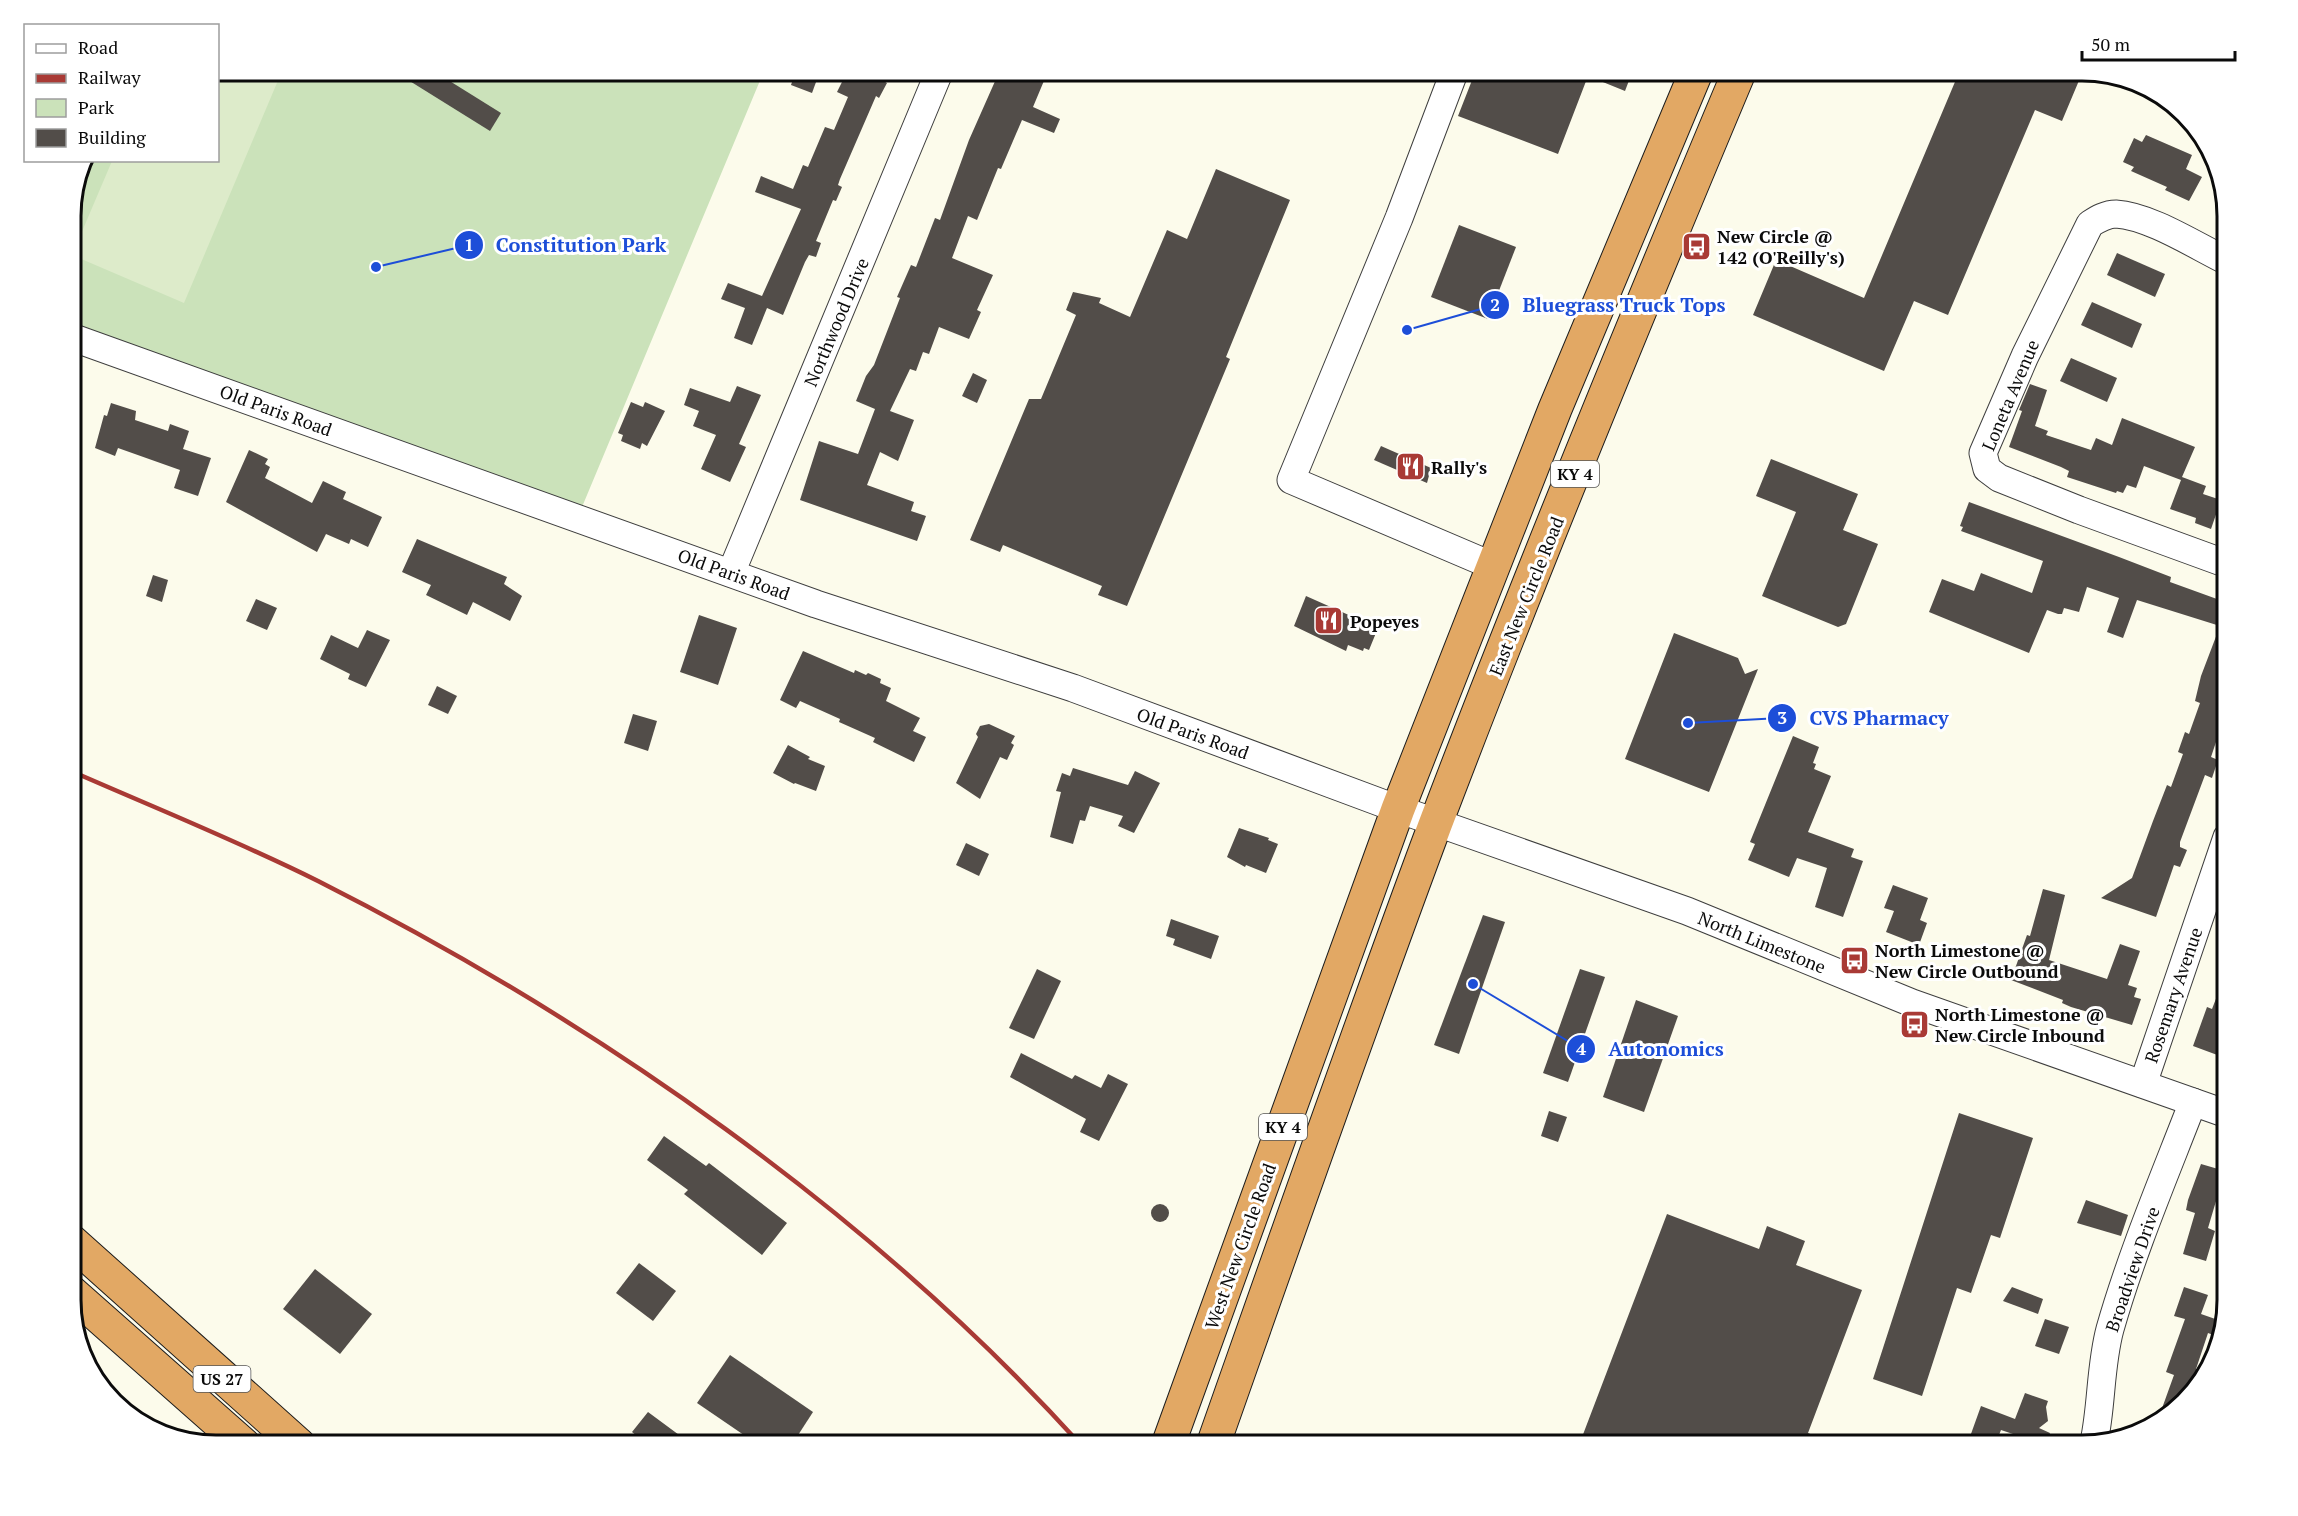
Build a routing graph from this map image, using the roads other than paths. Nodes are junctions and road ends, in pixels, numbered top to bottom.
1 (935, 81) edge
2 (1451, 81) edge
3 (1692, 81) edge
4 (1736, 81) edge
5 (2217, 256) edge
6 (81, 341) edge
7 (2217, 560) edge
8 (1493, 566) junction
9 (732, 573) junction
10 (1398, 809) junction
11 (1436, 823) junction
12 (2217, 869) edge
13 (2142, 1084) junction
14 (2193, 1102) junction
15 (2217, 1110) edge
16 (81, 1250) edge
17 (81, 1301) edge
18 (2095, 1434) edge
19 (232, 1435) edge
20 (285, 1435) edge
21 (1172, 1435) edge
22 (1217, 1435) edge

1 - 9 street, Northwood Drive
2 - 8 street
3 - 8 highway, KY 4
4 - 11 highway, East New Circle Road / KY 4
5 - 7 street, Loneta Avenue
6 - 9 street, Old Paris Road
8 - 10 highway, KY 4
9 - 10 street, Old Paris Road
10 - 11 street, North Limestone
10 - 21 highway, West New Circle Road / KY 4
11 - 13 street, North Limestone
11 - 22 highway, KY 4
12 - 13 street, Rosemary Avenue
13 - 14 street, North Limestone
14 - 15 street, North Limestone
14 - 18 street, Broadview Drive
16 - 20 highway, US 27
17 - 19 highway, US 27

